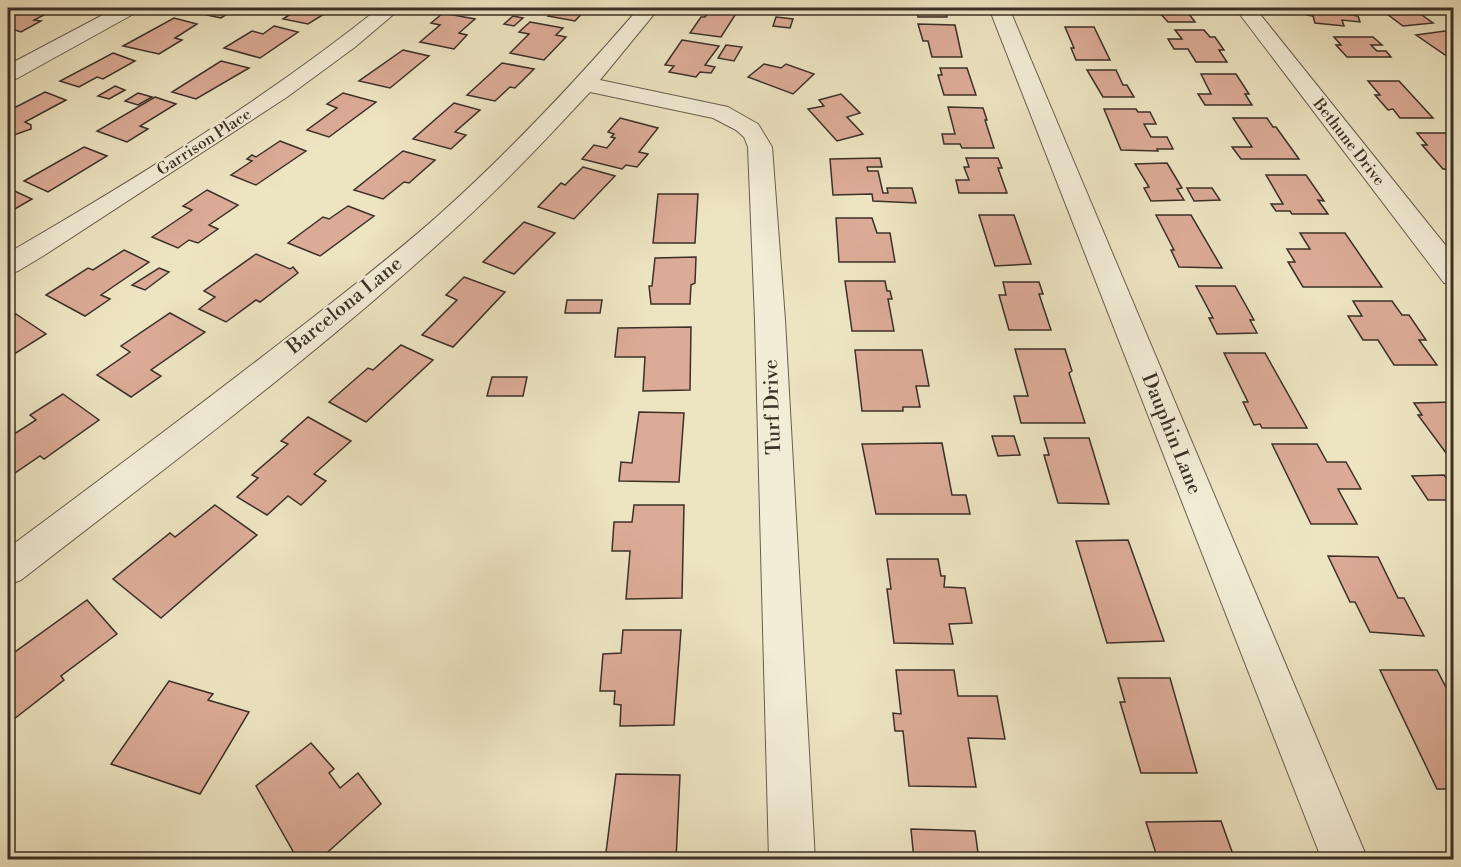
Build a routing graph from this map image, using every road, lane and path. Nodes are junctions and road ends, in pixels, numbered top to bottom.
1 (130, 8) edge
2 (391, 8) edge
3 (649, 8) edge
4 (999, 8) edge
5 (1245, 8) edge
6 (8, 74) edge
7 (585, 84) junction
8 (8, 265) edge
9 (1454, 276) edge
10 (8, 569) edge
11 (792, 860) edge
12 (1346, 860) edge

1 - 6 street
2 - 8 street, Garrison Place
3 - 7 street, Barcelona Lane
4 - 12 street, Dauphin Lane
5 - 9 street, Bethune Drive
7 - 10 street, Barcelona Lane
7 - 11 street, Turf Drive

